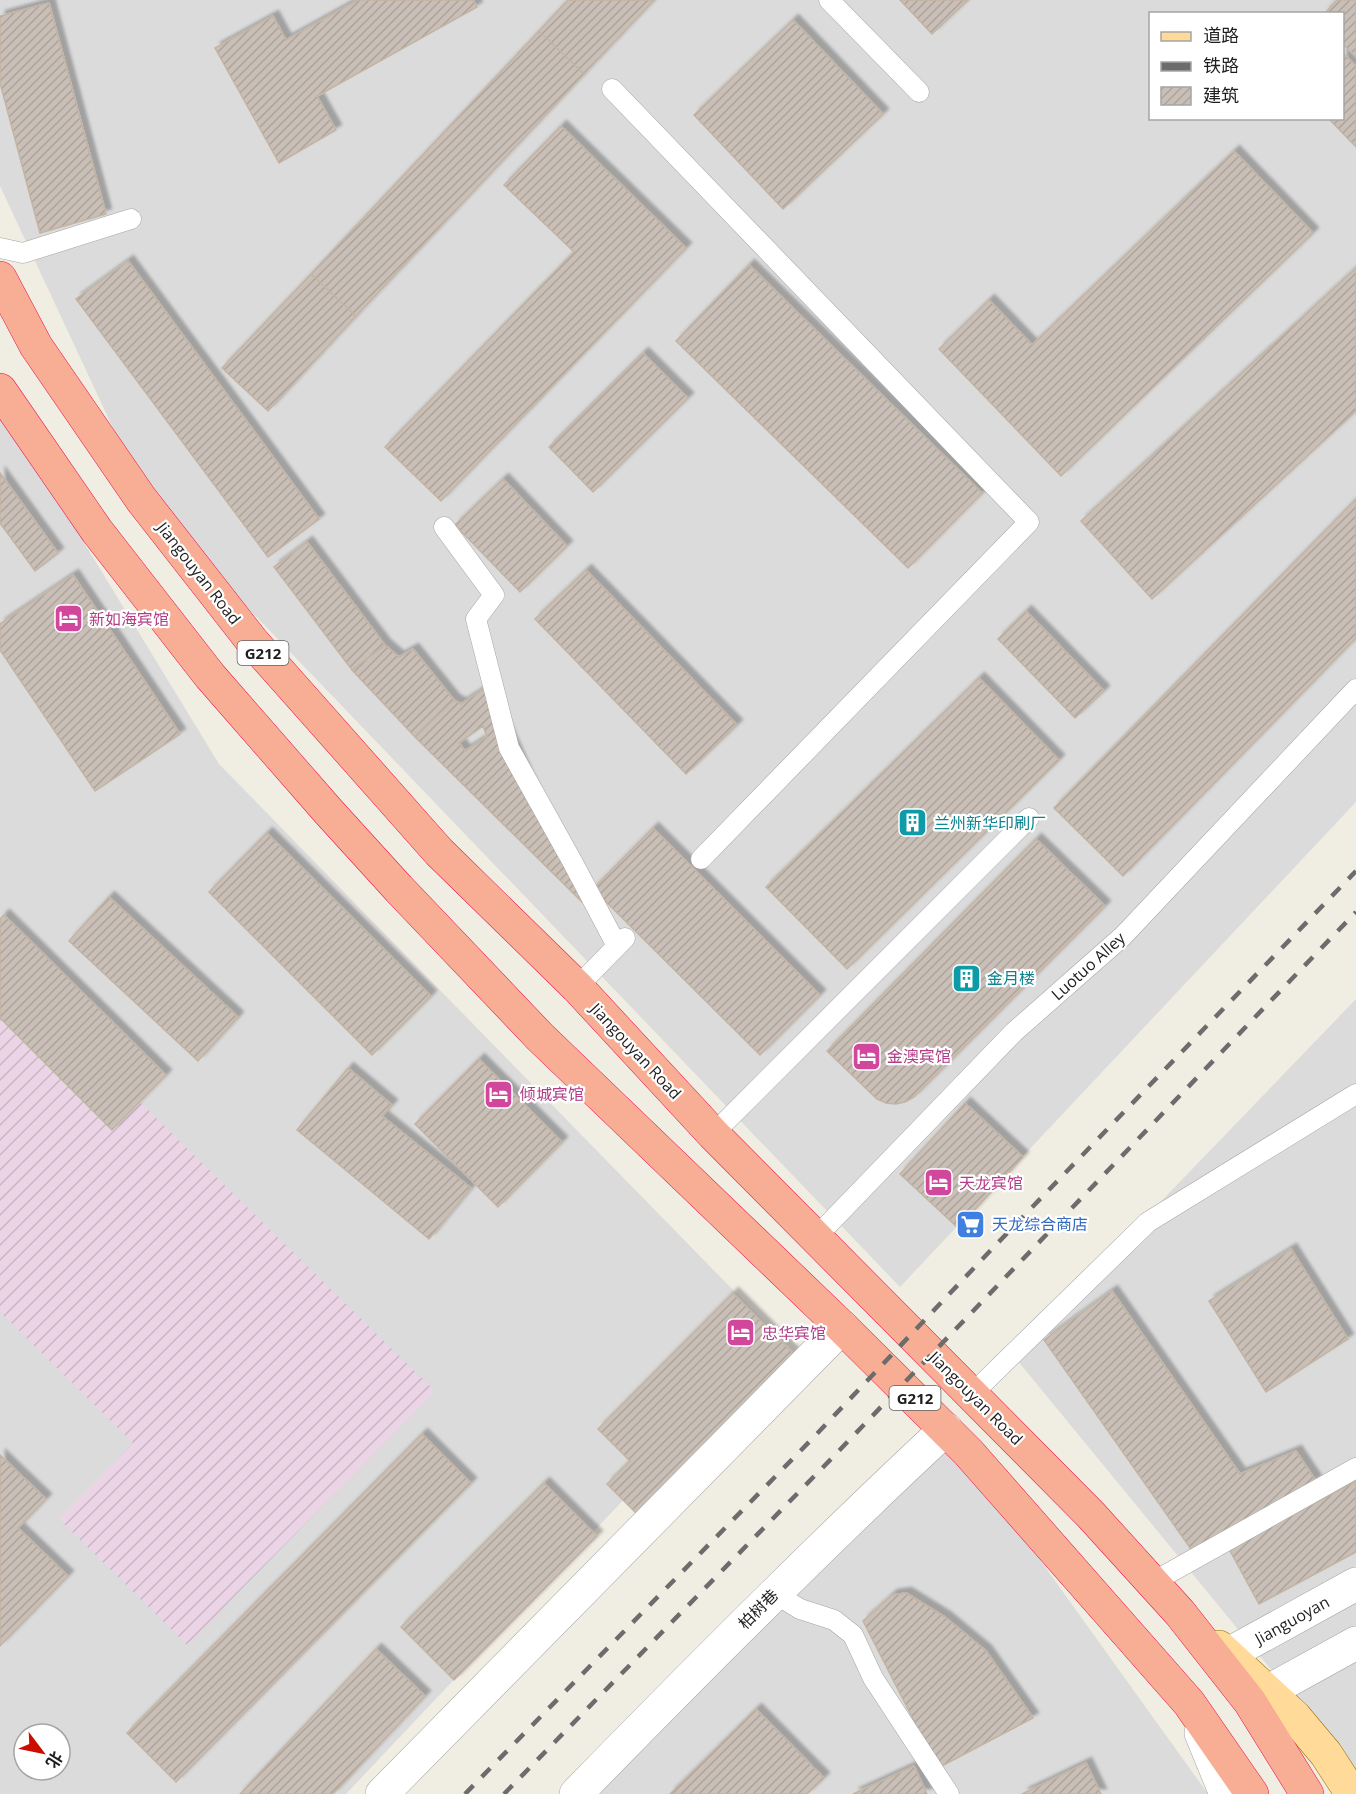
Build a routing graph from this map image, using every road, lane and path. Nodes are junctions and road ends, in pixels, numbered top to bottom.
1 (829, 0) edge
2 (612, 89) dead end
3 (919, 92) dead end
4 (131, 219) dead end
5 (0, 248) edge
6 (0, 278) edge
7 (0, 390) edge
8 (444, 527) dead end
9 (1356, 689) edge
10 (1029, 818) dead end
11 (701, 859) dead end
12 (577, 987) junction
13 (1356, 1094) edge
14 (713, 1134) junction
15 (816, 1237) junction
16 (842, 1327) junction
17 (972, 1394) junction
18 (946, 1429) junction
19 (1356, 1468) edge
20 (1153, 1582) junction
21 (1356, 1584) edge
22 (774, 1593) junction
23 (1180, 1612) junction
24 (1356, 1643) edge
25 (1227, 1655) junction
26 (1267, 1692) junction
27 (1189, 1703) junction
28 (382, 1794) edge
29 (576, 1794) edge
30 (949, 1794) edge
31 (1226, 1794) edge
32 (1252, 1794) edge
33 (1307, 1794) edge
34 (1352, 1794) edge

1 - 3 lane
2 - 11 lane
4 - 5 lane
6 - 12 highway, Jiangouyan Road / G212
7 - 16 highway, G212
8 - 12 lane
9 - 15 lane, Luotuo Alley
10 - 14 lane
12 - 14 highway, Jiangouyan Road / G212
13 - 17 lane
14 - 15 highway, Jiangouyan Road / G212
15 - 17 highway, Jiangouyan Road / G212
16 - 18 highway, G212
16 - 28 street
17 - 20 highway, Jiangouyan Road / G212
18 - 22 street, 柏树巷
18 - 27 highway, G212
19 - 20 lane
20 - 23 highway, Jiangouyan Road / G212
21 - 25 street, Jianguoyan
22 - 29 street, 柏树巷
22 - 30 lane
23 - 25 main road
23 - 33 highway, Jiangouyan Road / G212
24 - 26 street
25 - 26 main road
26 - 34 main road
27 - 31 street
27 - 32 highway, G212

